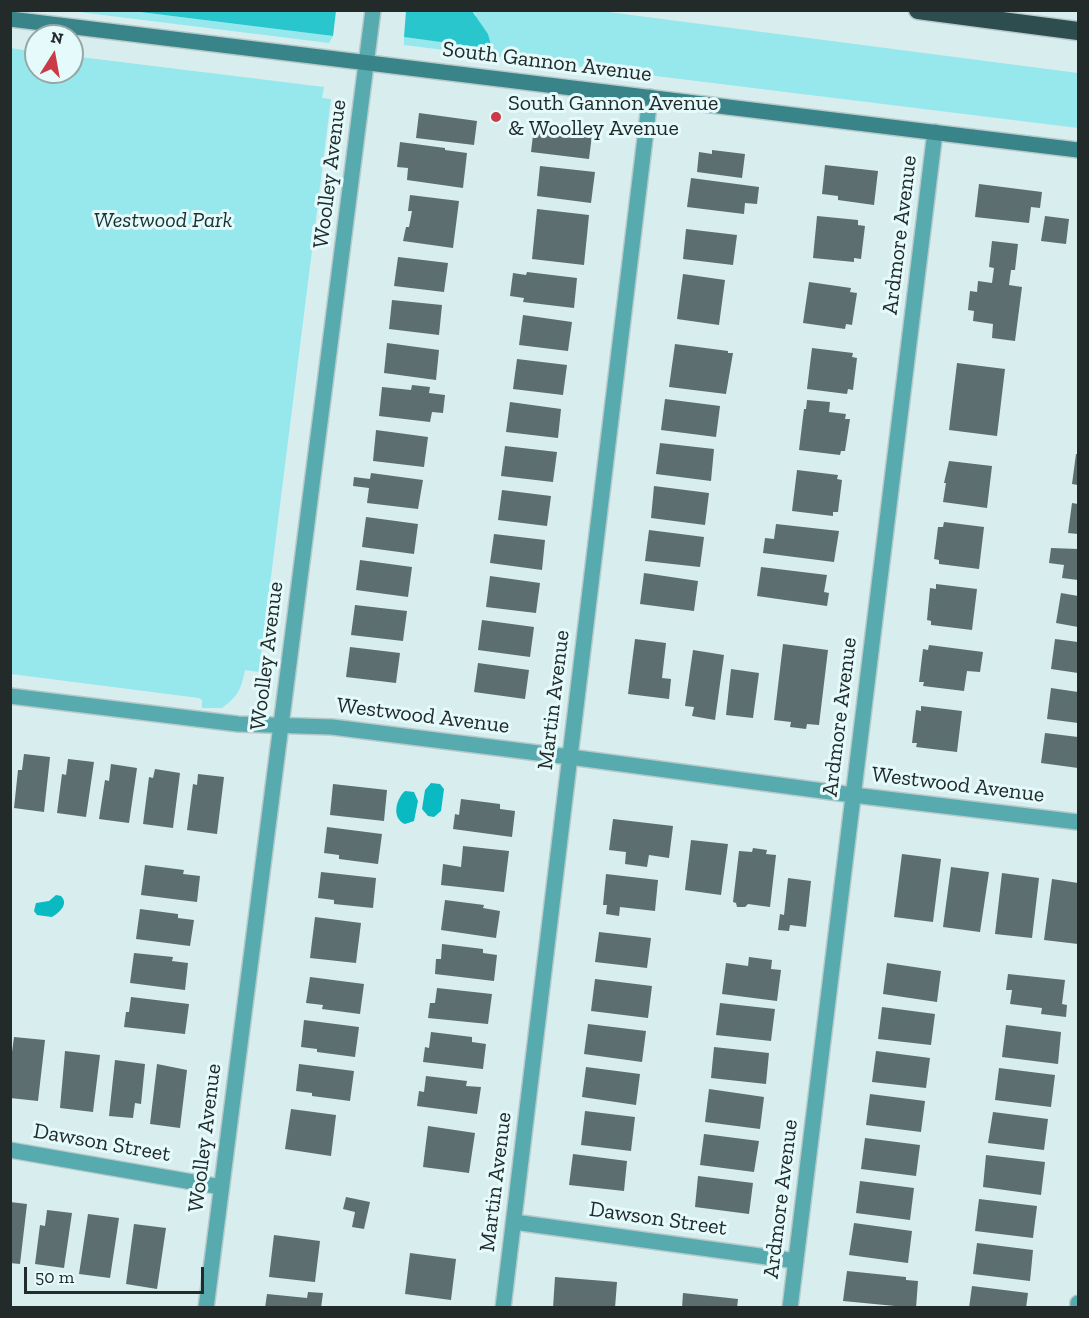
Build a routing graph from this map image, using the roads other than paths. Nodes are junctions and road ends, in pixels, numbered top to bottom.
1 (918, 10) edge
2 (372, 14) edge
3 (10, 19) edge
4 (1078, 31) edge
5 (367, 62) junction
6 (650, 97) junction
7 (935, 132) junction
8 (1078, 150) edge
9 (10, 696) edge
10 (281, 725) junction
11 (570, 757) junction
12 (854, 795) junction
13 (1078, 822) edge
14 (10, 1150) edge
15 (221, 1187) junction
16 (514, 1222) junction
17 (796, 1261) junction
18 (1078, 1303) edge
19 (206, 1308) edge
20 (503, 1308) edge
21 (790, 1308) edge
22 (1078, 1308) edge

1 - 4 highway
2 - 5 street, Woolley Avenue
3 - 5 main road, South Gannon Avenue
5 - 6 main road, South Gannon Avenue
5 - 10 street, Woolley Avenue
6 - 7 main road, South Gannon Avenue
6 - 11 street, Martin Avenue
7 - 8 main road, South Gannon Avenue
7 - 12 street, Ardmore Avenue
9 - 10 street, Westwood Avenue
10 - 11 street, Westwood Avenue
10 - 15 street, Woolley Avenue
11 - 12 street, Westwood Avenue
11 - 16 street, Martin Avenue
12 - 13 street, Westwood Avenue
12 - 17 street, Ardmore Avenue
14 - 15 street, Dawson Street
15 - 19 street, Woolley Avenue
16 - 17 street, Dawson Street
16 - 20 street, Martin Avenue
17 - 21 street, Ardmore Avenue
18 - 22 street

